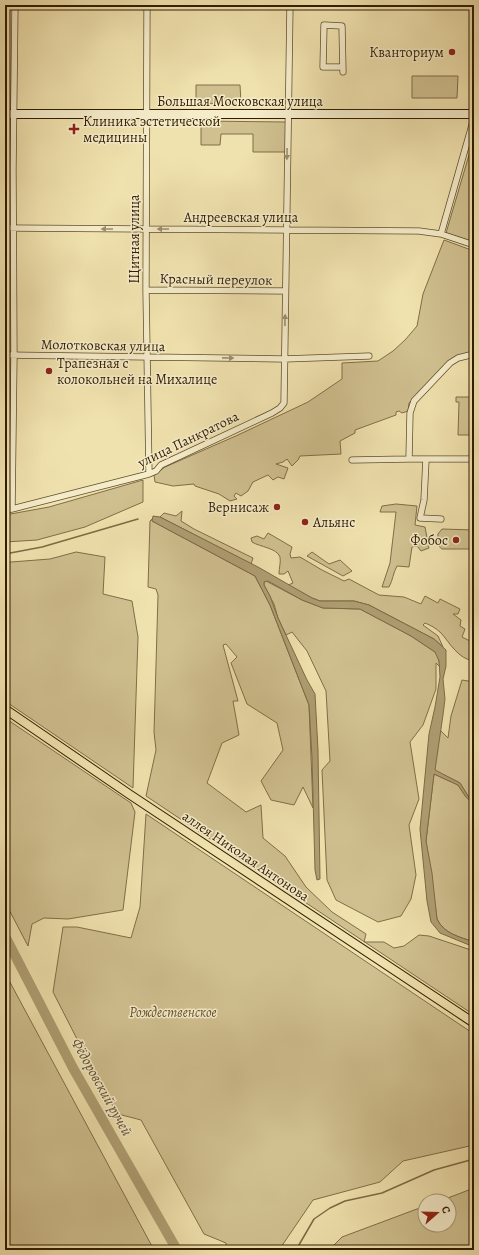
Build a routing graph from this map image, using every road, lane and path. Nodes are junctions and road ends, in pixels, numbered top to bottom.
1 (15, 5) edge
2 (147, 5) edge
3 (290, 5) edge
4 (342, 69) joint
5 (9, 114) edge
6 (147, 114) junction
7 (474, 114) edge
8 (288, 115) junction
9 (474, 118) edge
10 (5, 228) edge
11 (13, 228) junction
12 (146, 229) junction
13 (286, 229) junction
14 (441, 234) junction
15 (474, 245) edge
16 (146, 290) junction
17 (285, 291) junction
18 (474, 354) edge
19 (5, 355) edge
20 (14, 355) junction
21 (369, 356) dead end
22 (147, 357) junction
23 (284, 359) junction
24 (409, 459) junction
25 (426, 459) junction
26 (352, 460) dead end
27 (474, 460) edge
28 (149, 474) junction
29 (12, 509) junction
30 (5, 510) edge
31 (441, 519) dead end
32 (5, 709) edge
33 (474, 1023) edge

1 - 5 street
2 - 6 street, Щитная улица
3 - 8 street
4 - 4 street
5 - 6 main road, Большая Московская улица
5 - 11 street
6 - 8 main road, Большая Московская улица
6 - 12 street, Щитная улица
7 - 8 main road, Большая Московская улица
8 -> 13 street
9 - 14 street
10 - 11 street, Андреевская улица
12 -> 11 street, Андреевская улица
11 - 20 street
13 -> 12 street, Андреевская улица
12 - 16 street, Щитная улица
13 - 14 street, Андреевская улица
13 - 17 street
14 - 15 street, Андреевская улица
16 - 17 street, Красный переулок
16 - 22 street, Щитная улица
23 -> 17 street
18 - 24 street
19 - 20 street, Молотковская улица
20 - 22 street, Молотковская улица
20 - 29 street
21 - 23 street, Молотковская улица
22 -> 23 street, Молотковская улица
22 - 28 street, Щитная улица
23 - 28 street, улица Панкратова
24 - 25 street
24 - 26 street
25 - 27 street
25 - 31 street
28 - 29 street, улица Панкратова
29 - 30 street, улица Панкратова
32 - 33 main road, аллея Николая Антонова

